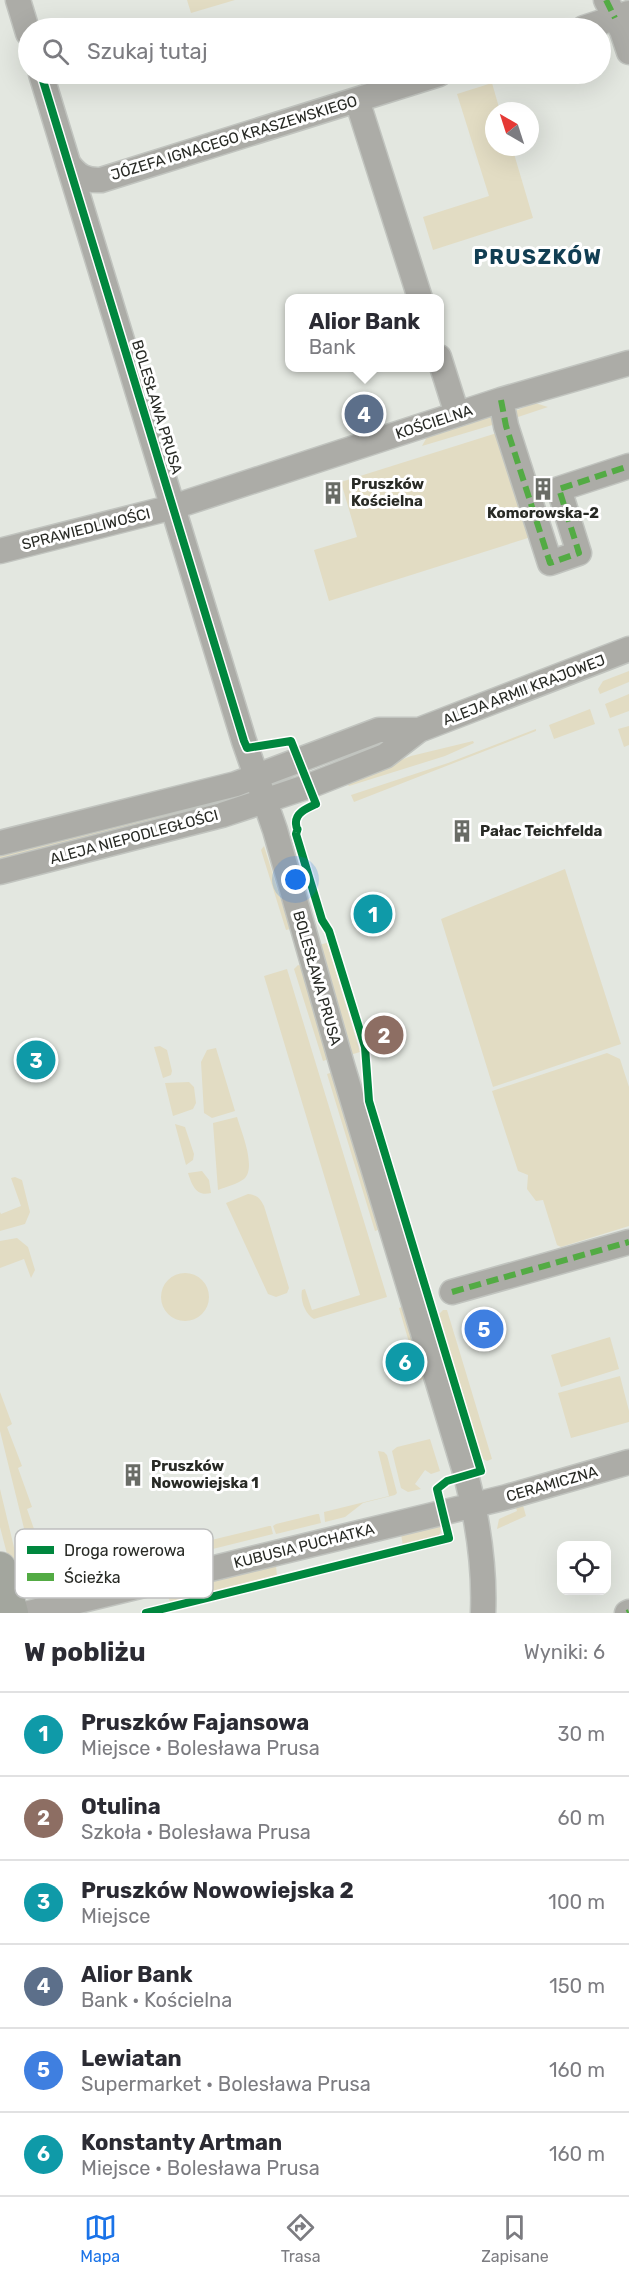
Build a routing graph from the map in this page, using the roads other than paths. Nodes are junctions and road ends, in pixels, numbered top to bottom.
1 (18, 0) edge
2 (617, 11) edge
3 (23, 18) edge
4 (603, 18) edge
5 (629, 52) edge
6 (44, 84) edge
7 (407, 84) edge
8 (357, 100) junction
9 (68, 163) junction
10 (419, 294) edge
11 (629, 363) edge
12 (444, 372) edge
13 (501, 400) junction
14 (457, 414) junction
15 (629, 466) edge
16 (173, 507) junction
17 (0, 551) edge
18 (629, 649) edge
19 (418, 730) junction
20 (258, 777) junction
21 (266, 801) junction
22 (0, 843) edge
23 (0, 872) edge
24 (629, 1242) edge
25 (452, 1292) dead end
26 (629, 1462) edge
27 (474, 1505) junction
28 (0, 1568) edge
29 (213, 1568) edge
30 (91, 1598) edge
31 (12, 1613) edge
32 (29, 1613) edge
33 (483, 1613) edge

1 - 3 street
2 - 4 street
2 - 5 street
6 - 9 street, BOLESŁAWA PRUSA
7 - 8 street, JÓZEFA IGNACEGO KRASZEWSKIEGO
8 - 9 street, JÓZEFA IGNACEGO KRASZEWSKIEGO
8 - 10 street
9 - 16 street, BOLESŁAWA PRUSA
11 - 13 street, KOŚCIELNA
12 - 14 street
13 - 14 street, KOŚCIELNA
13 - 15 street
14 - 16 street, KOŚCIELNA
16 - 17 street, SPRAWIEDLIWOŚCI
16 - 20 street, BOLESŁAWA PRUSA
18 - 19 street, ALEJA ARMII KRAJOWEJ
19 - 20 street, ALEJA ARMII KRAJOWEJ
19 - 21 street, ALEJA ARMII KRAJOWEJ
20 - 21 street, BOLESŁAWA PRUSA
20 - 22 street, ALEJA NIEPODLEGŁOŚCI
21 - 23 street, ALEJA NIEPODLEGŁOŚCI
21 - 27 street, BOLESŁAWA PRUSA
24 - 25 street
26 - 27 street, CERAMICZNA
27 - 29 street, KUBUSIA PUCHATKA
27 - 33 street, BOLESŁAWA PRUSA
28 - 31 main road
30 - 32 street, KUBUSIA PUCHATKA

